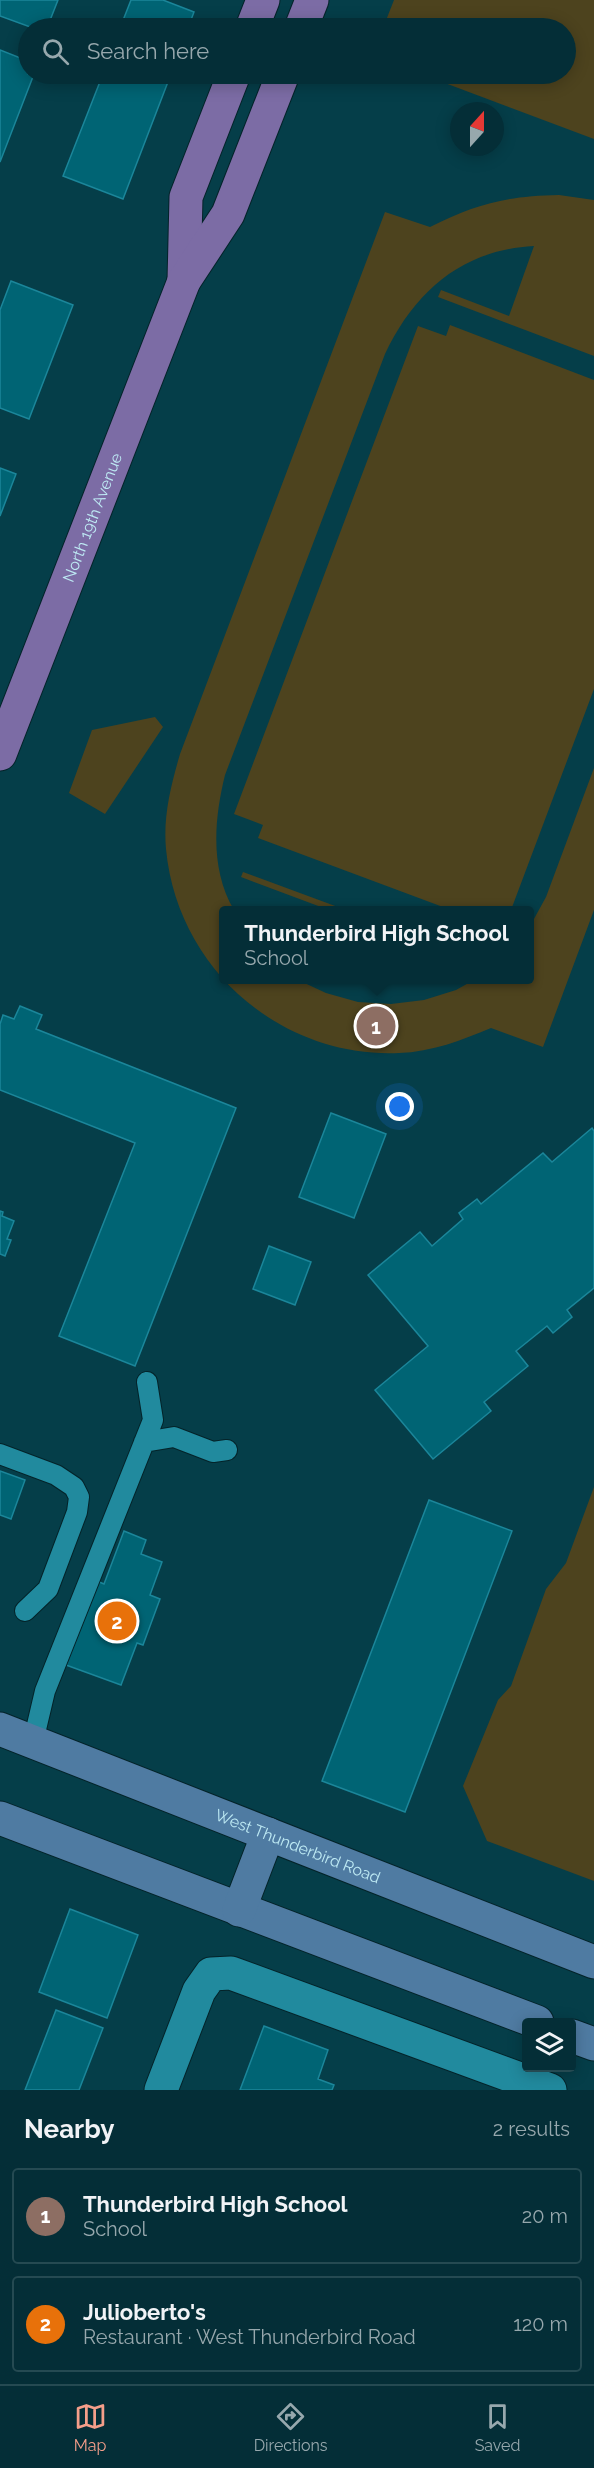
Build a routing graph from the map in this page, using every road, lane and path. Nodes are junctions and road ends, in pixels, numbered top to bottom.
1 (262, 0) edge
2 (312, 0) edge
3 (256, 18) edge
4 (305, 18) edge
5 (230, 84) edge
6 (279, 84) edge
7 (184, 281) junction
8 (0, 754) edge
9 (147, 1382) dead end
10 (144, 1442) junction
11 (228, 1450) dead end
12 (0, 1455) edge
13 (25, 1611) dead end
14 (0, 1729) edge
15 (33, 1742) junction
16 (0, 1818) edge
17 (268, 1834) junction
18 (239, 1910) junction
19 (594, 1962) edge
20 (526, 2018) edge
21 (576, 2037) edge
22 (594, 2044) edge
23 (161, 2090) edge
24 (550, 2090) edge

1 - 3 main road
2 - 4 main road
5 - 7 main road, North 19th Avenue
6 - 7 main road, North 19th Avenue
7 - 8 main road, North 19th Avenue
9 - 10 lane
10 - 11 lane
10 - 15 lane
12 - 13 lane
14 - 15 main road, West Thunderbird Road
15 - 17 main road, West Thunderbird Road
16 - 18 main road
17 - 18 main road
17 - 19 main road, West Thunderbird Road
18 - 20 main road
21 - 22 main road
23 - 24 street

